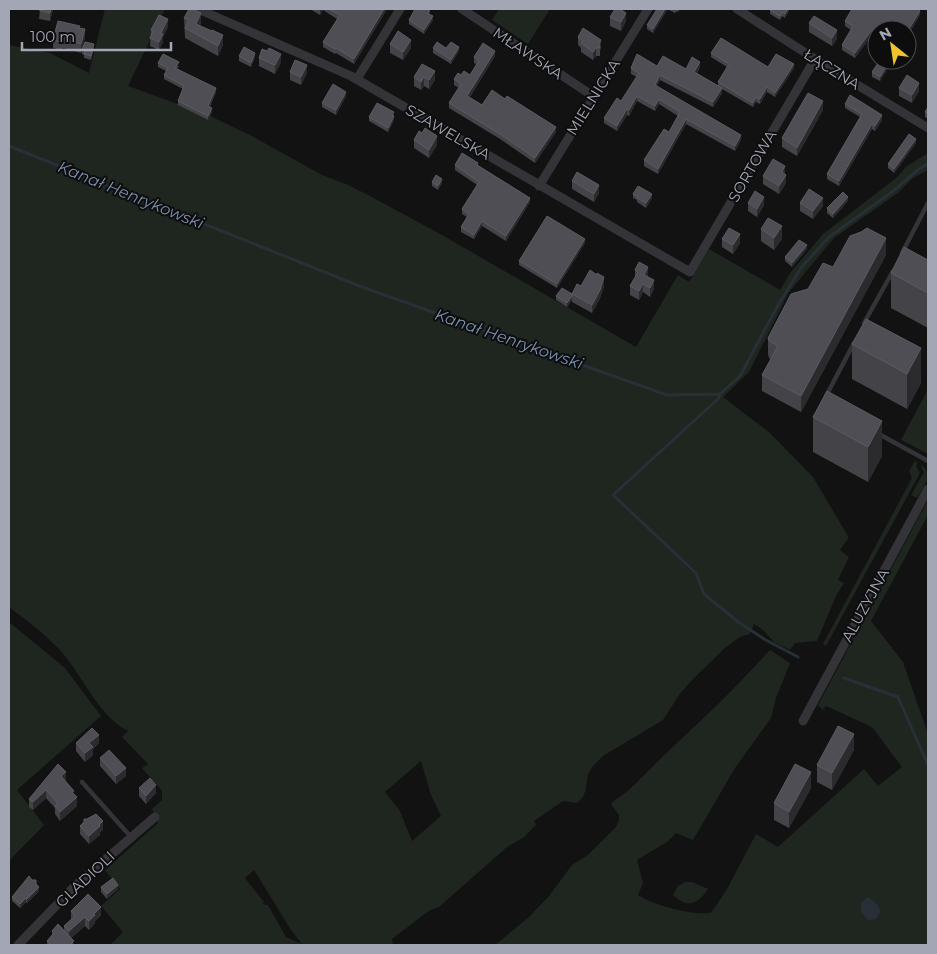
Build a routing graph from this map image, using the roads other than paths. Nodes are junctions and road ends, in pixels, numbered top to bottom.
1 (198, 9) edge
2 (400, 9) edge
3 (462, 9) edge
4 (648, 9) edge
5 (737, 9) edge
6 (749, 12) edge
7 (815, 59) junction
8 (357, 79) junction
9 (594, 96) junction
10 (928, 128) edge
11 (539, 186) junction
12 (928, 203) edge
13 (899, 260) edge
14 (894, 268) edge
15 (690, 272) joint
16 (860, 332) edge
17 (856, 340) edge
18 (822, 403) edge
19 (873, 431) edge
20 (928, 461) edge
21 (928, 489) edge
22 (803, 721) dead end
23 (82, 782) dead end
24 (155, 816) dead end
25 (131, 837) junction
26 (18, 945) edge

1 - 8 street, SZAWELSKA
2 - 8 street
3 - 9 street, MŁAWSKA
4 - 9 street, MIELNICKA
5 - 6 street, ŁĄCZNA
6 - 7 street, ŁĄCZNA
7 - 10 street, ŁĄCZNA
7 - 15 street, SORTOWA
8 - 11 street, SZAWELSKA
9 - 11 street, MIELNICKA
11 - 15 street, SZAWELSKA
12 - 13 lane
14 - 16 lane
17 - 18 lane
19 - 20 lane
21 - 22 street, ALUZYJNA
23 - 25 lane
24 - 25 street, GLADIOLI
25 - 26 street, GLADIOLI

